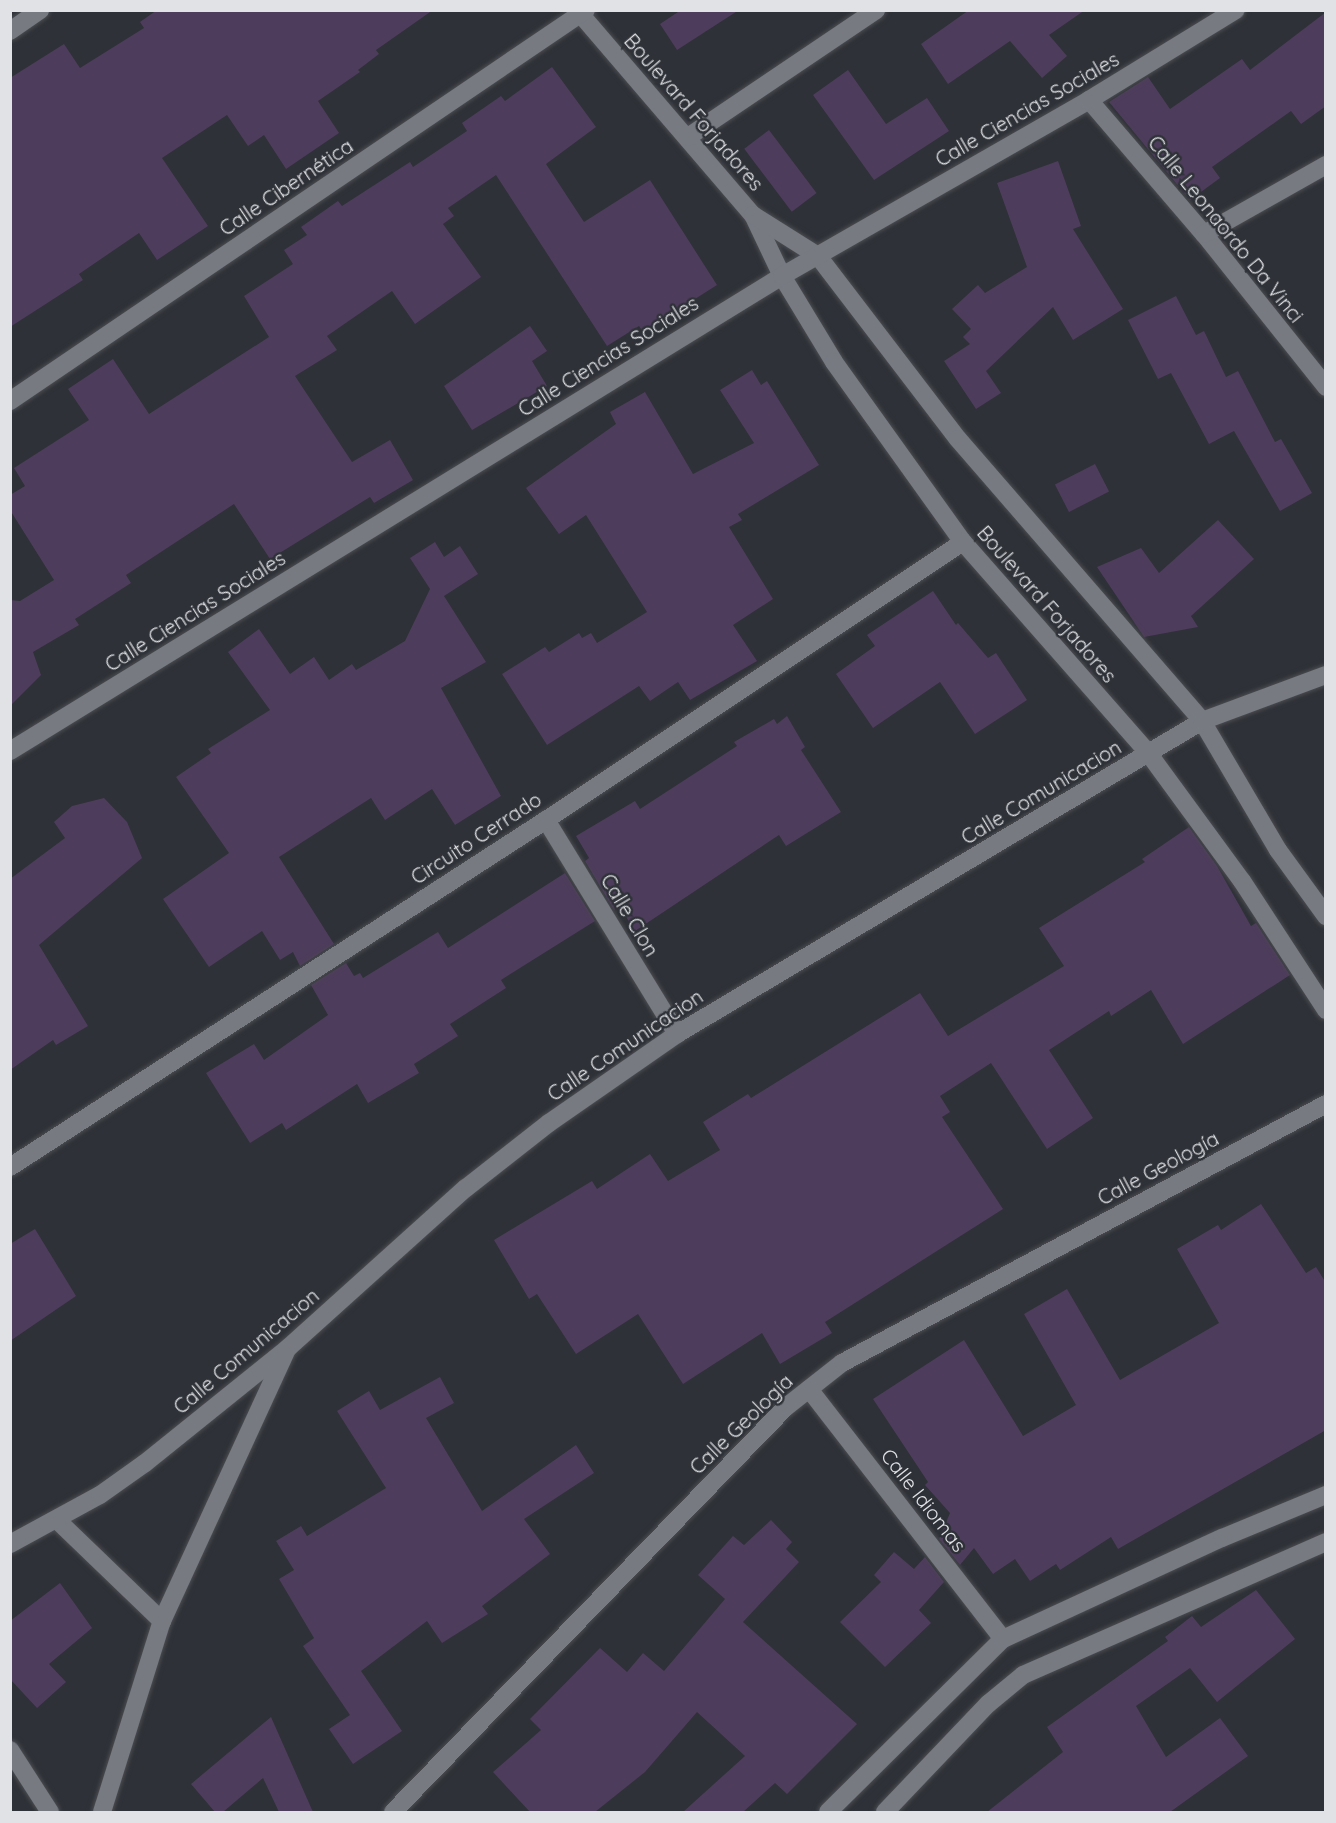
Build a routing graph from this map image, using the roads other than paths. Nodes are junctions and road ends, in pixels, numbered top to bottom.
1 (40, 10) edge
2 (876, 10) edge
3 (1236, 10) edge
4 (581, 12) edge
5 (10, 31) edge
6 (1089, 100) junction
7 (688, 137) junction
8 (1326, 165) edge
9 (753, 215) junction
10 (1204, 234) junction
11 (818, 256) junction
12 (782, 276) junction
13 (1326, 387) edge
14 (10, 401) edge
15 (963, 542) junction
16 (1326, 675) edge
17 (1202, 721) junction
18 (10, 751) edge
19 (1149, 754) junction
20 (546, 820) junction
21 (1326, 916) edge
22 (1326, 1010) edge
23 (677, 1034) junction
24 (1326, 1104) edge
25 (10, 1167) edge
26 (288, 1348) junction
27 (809, 1389) junction
28 (1326, 1495) edge
29 (57, 1520) junction
30 (1326, 1542) edge
31 (10, 1544) edge
32 (162, 1621) junction
33 (1003, 1639) junction
34 (10, 1750) edge
35 (50, 1812) edge
36 (102, 1812) edge
37 (393, 1812) edge
38 (828, 1812) edge
39 (885, 1812) edge

1 - 5 street
2 - 7 street
3 - 6 street, Calle Ciencias Sociales
4 - 7 street, Boulevard Forjadores
4 - 14 street, Calle Cibernética
6 - 10 street, Calle Leonaordo Da Vinci
6 - 11 street, Calle Ciencias Sociales
7 - 9 street, Boulevard Forjadores
8 - 10 street
9 - 11 street, Boulevard Forjadores
9 - 12 street, Boulevard Forjadores
10 - 13 street, Calle Leonaordo Da Vinci
11 - 12 street, Calle Ciencias Sociales
11 - 17 street, Boulevard Forjadores
12 - 15 street, Boulevard Forjadores
12 - 18 street, Calle Ciencias Sociales
15 - 19 street, Boulevard Forjadores
15 - 20 street, Circuito Cerrado
16 - 17 street, Calle Comunicacion
17 - 19 street, Calle Comunicacion
17 - 21 street, Boulevard Forjadores
19 - 22 street, Boulevard Forjadores
19 - 23 street, Calle Comunicacion
20 - 23 street, Calle Clon
20 - 25 street, Circuito Cerrado
23 - 26 street, Calle Comunicacion
24 - 27 street, Calle Geología
26 - 29 street, Calle Comunicacion
26 - 32 street
27 - 33 street, Calle Idiomas
27 - 37 street, Calle Geología
28 - 33 street
29 - 31 street, Calle Comunicacion
29 - 32 street
30 - 39 street
32 - 36 street
33 - 38 street
34 - 35 street

